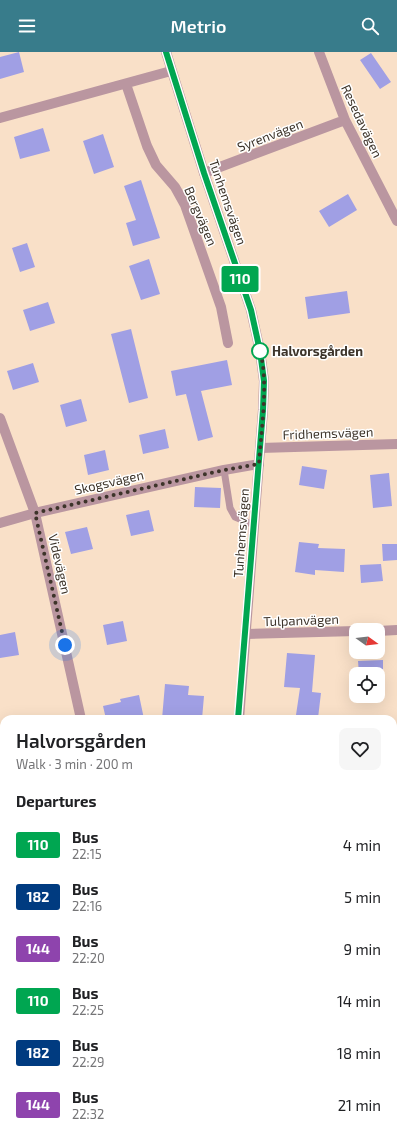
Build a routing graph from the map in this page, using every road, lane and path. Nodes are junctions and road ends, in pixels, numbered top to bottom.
1 (166, 52) edge
2 (319, 52) edge
3 (171, 71) junction
4 (126, 84) junction
5 (0, 118) edge
6 (344, 120) junction
7 (204, 173) junction
8 (397, 221) edge
9 (228, 343) dead end
10 (0, 418) edge
11 (397, 444) edge
12 (260, 448) junction
13 (259, 464) junction
14 (224, 470) junction
15 (35, 513) junction
16 (0, 523) edge
17 (254, 525) junction
18 (397, 630) edge
19 (349, 631) edge
20 (385, 631) edge
21 (246, 634) junction
22 (80, 715) edge
23 (238, 715) edge

1 - 3 street, Tunhemsvägen
2 - 6 street, Resedavägen
3 - 4 street
3 - 7 street, Tunhemsvägen
4 - 5 street
4 - 9 street, Bergvägen
6 - 7 street, Syrenvägen
6 - 8 street, Resedavägen
7 - 12 street, Tunhemsvägen
10 - 15 street, Videvägen
11 - 12 street, Fridhemsvägen
12 - 13 street, Tunhemsvägen
13 - 14 street, Skogsvägen
13 - 17 street, Tunhemsvägen
14 - 15 street, Skogsvägen
14 - 17 lane
15 - 16 street, Skogsvägen
15 - 22 street, Videvägen
17 - 21 street, Tunhemsvägen
18 - 20 street
19 - 21 street, Tulpanvägen
21 - 23 street, Tunhemsvägen

